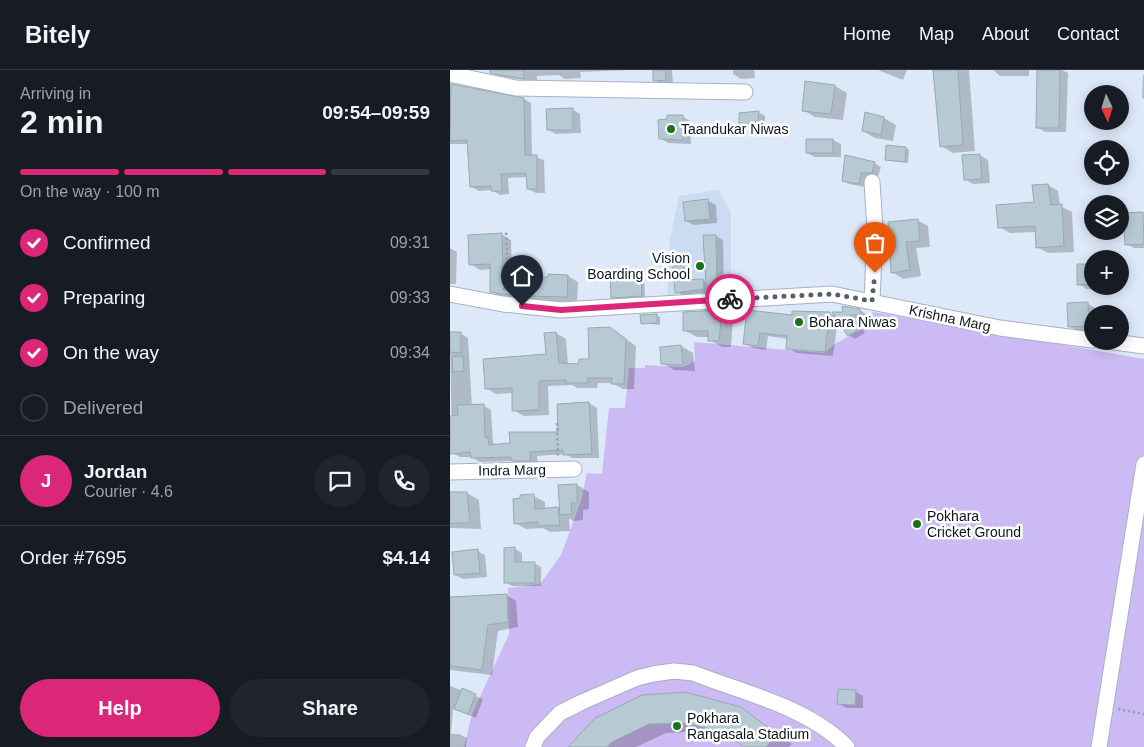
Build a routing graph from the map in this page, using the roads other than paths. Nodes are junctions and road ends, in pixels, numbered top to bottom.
1 (450, 74) edge
2 (745, 92) dead end
3 (872, 182) dead end
4 (450, 294) edge
5 (872, 301) junction
6 (1084, 339) edge
7 (1129, 344) edge
8 (1144, 346) edge
9 (1144, 464) edge
10 (567, 469) road end
11 (450, 472) edge
12 (533, 747) edge
13 (847, 747) edge
14 (1099, 747) edge

1 - 2 street
3 - 5 street
4 - 5 street, Krishna Marg
5 - 6 street, Krishna Marg
7 - 8 street
9 - 14 street
10 - 11 street, Indra Marg
12 - 13 street

